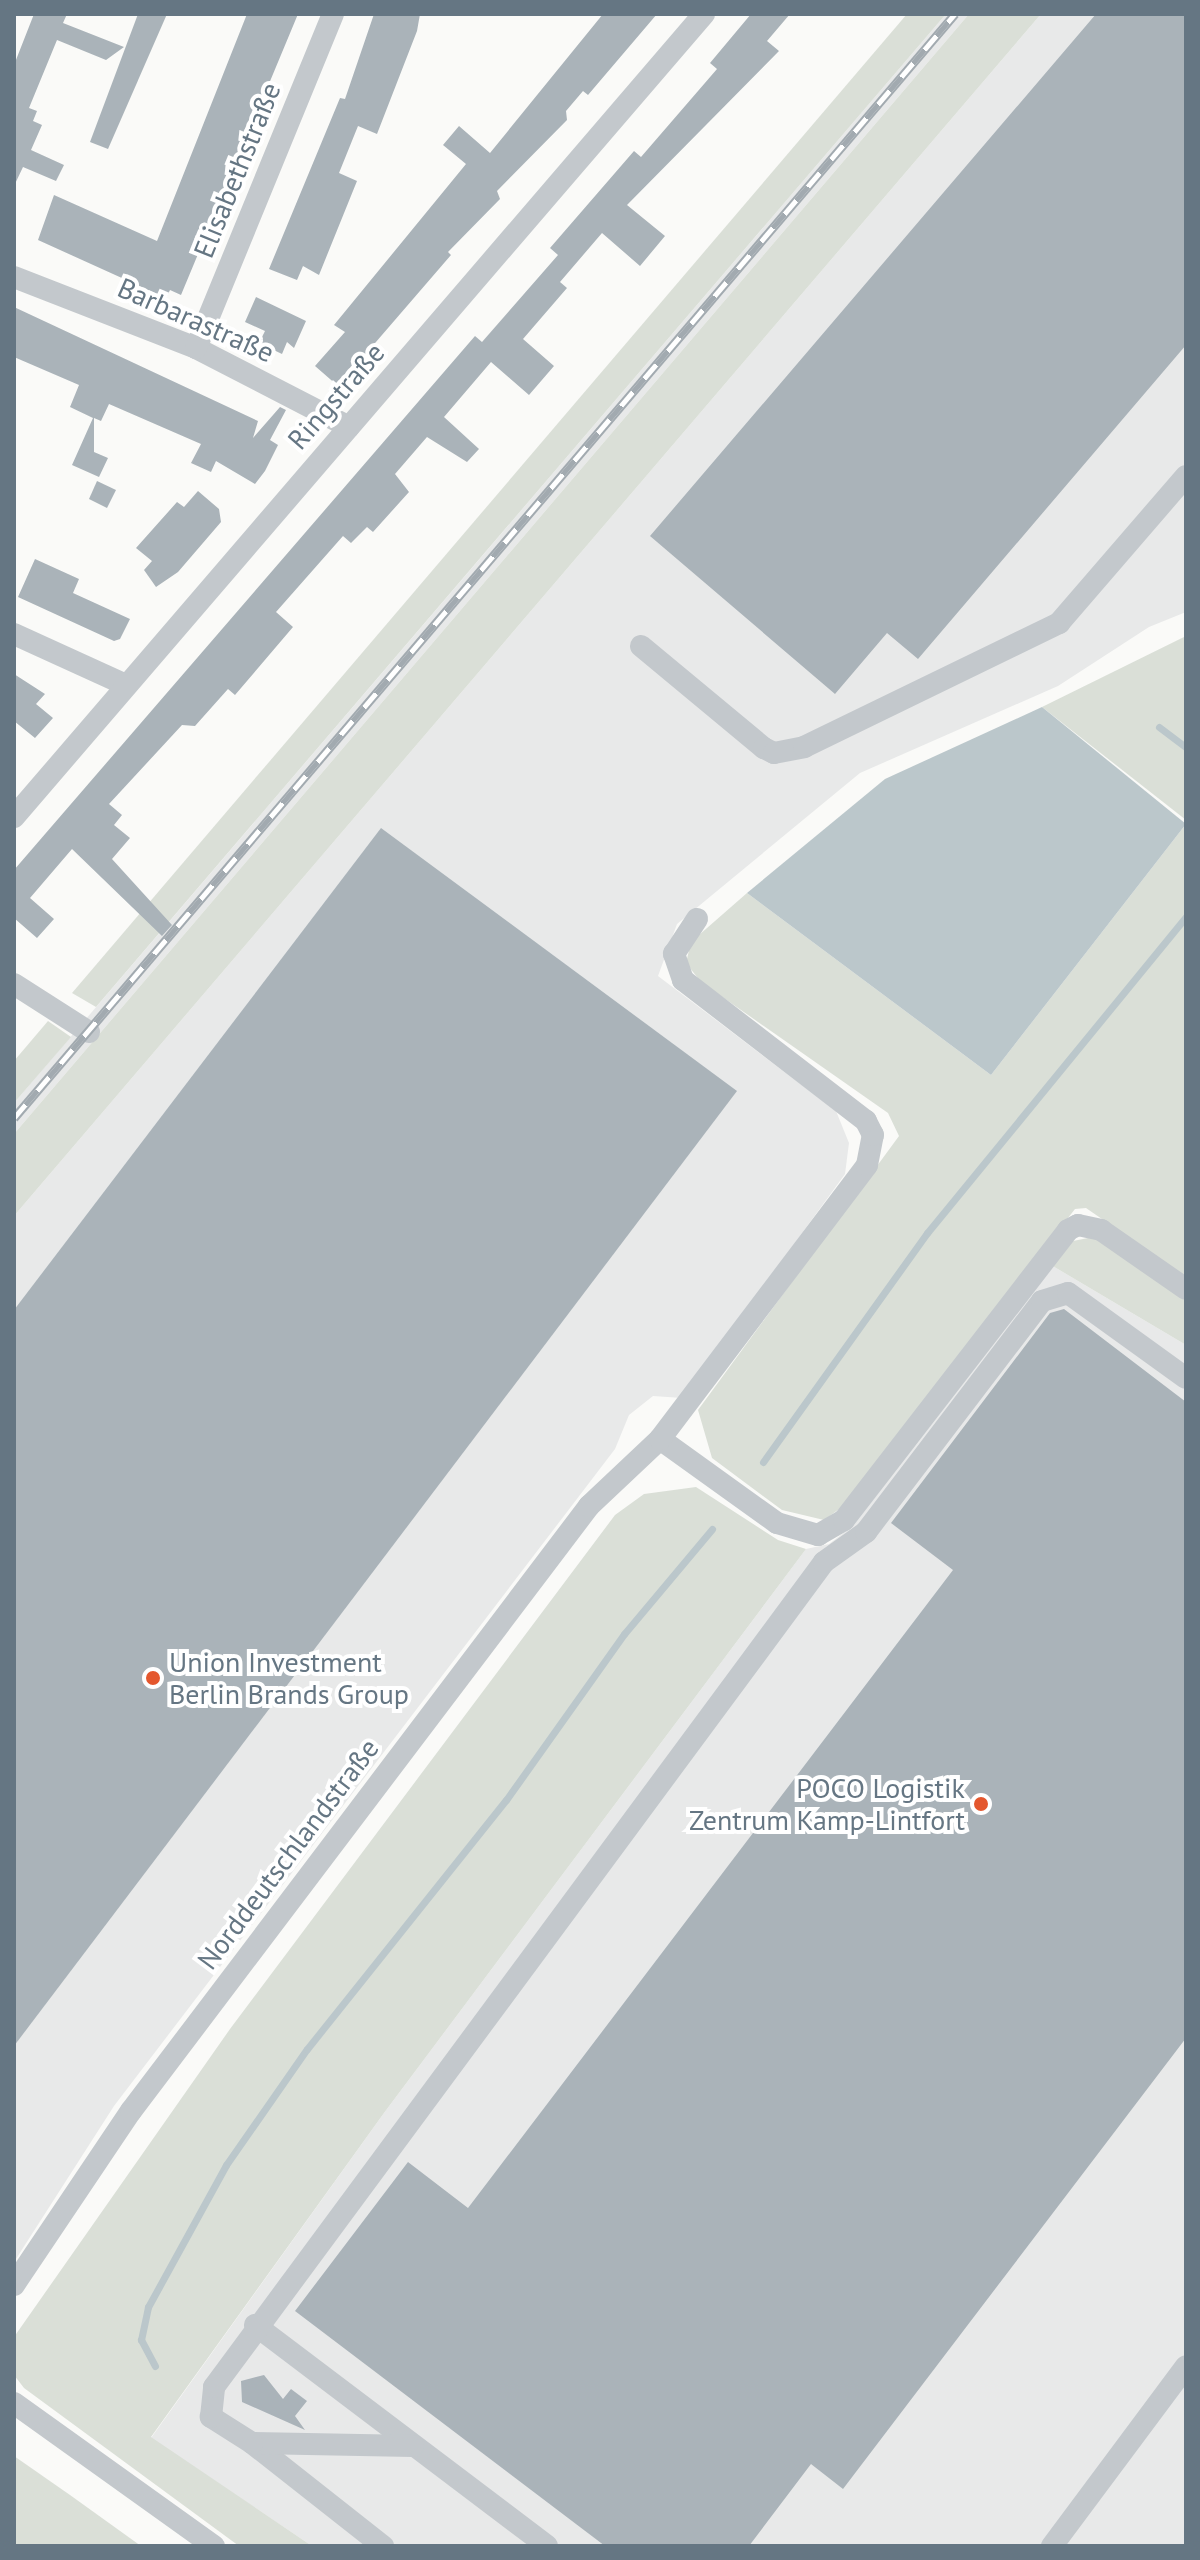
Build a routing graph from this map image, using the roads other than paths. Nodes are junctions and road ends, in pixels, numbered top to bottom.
1 (333, 14) edge
2 (704, 14) edge
3 (14, 277) edge
4 (196, 348) junction
5 (349, 427) junction
6 (1186, 476) edge
7 (14, 634) edge
8 (641, 646) dead end
9 (126, 685) junction
10 (14, 817) edge
11 (697, 919) dead end
12 (14, 984) edge
13 (89, 1032) dead end
14 (1186, 1289) edge
15 (1186, 1378) edge
16 (660, 1439) junction
17 (14, 2285) edge
18 (255, 2325) junction
19 (1186, 2366) edge
20 (14, 2403) edge
21 (252, 2443) junction
22 (413, 2446) junction
23 (214, 2546) edge
24 (383, 2546) edge
25 (547, 2546) edge
26 (1052, 2546) edge

1 - 4 street, Elisabethstraße
2 - 5 street, Ringstraße
3 - 4 street, Barbarastraße
4 - 5 street, Barbarastraße
5 - 9 street, Ringstraße
6 - 8 street
7 - 9 street
9 - 10 street, Ringstraße
11 - 16 street, Norddeutschlandstraße
12 - 13 street
14 - 16 street
15 - 18 street
16 - 17 street, Norddeutschlandstraße
18 - 21 street
18 - 22 street
19 - 26 street
20 - 23 street
21 - 22 street
21 - 24 street
22 - 25 street

